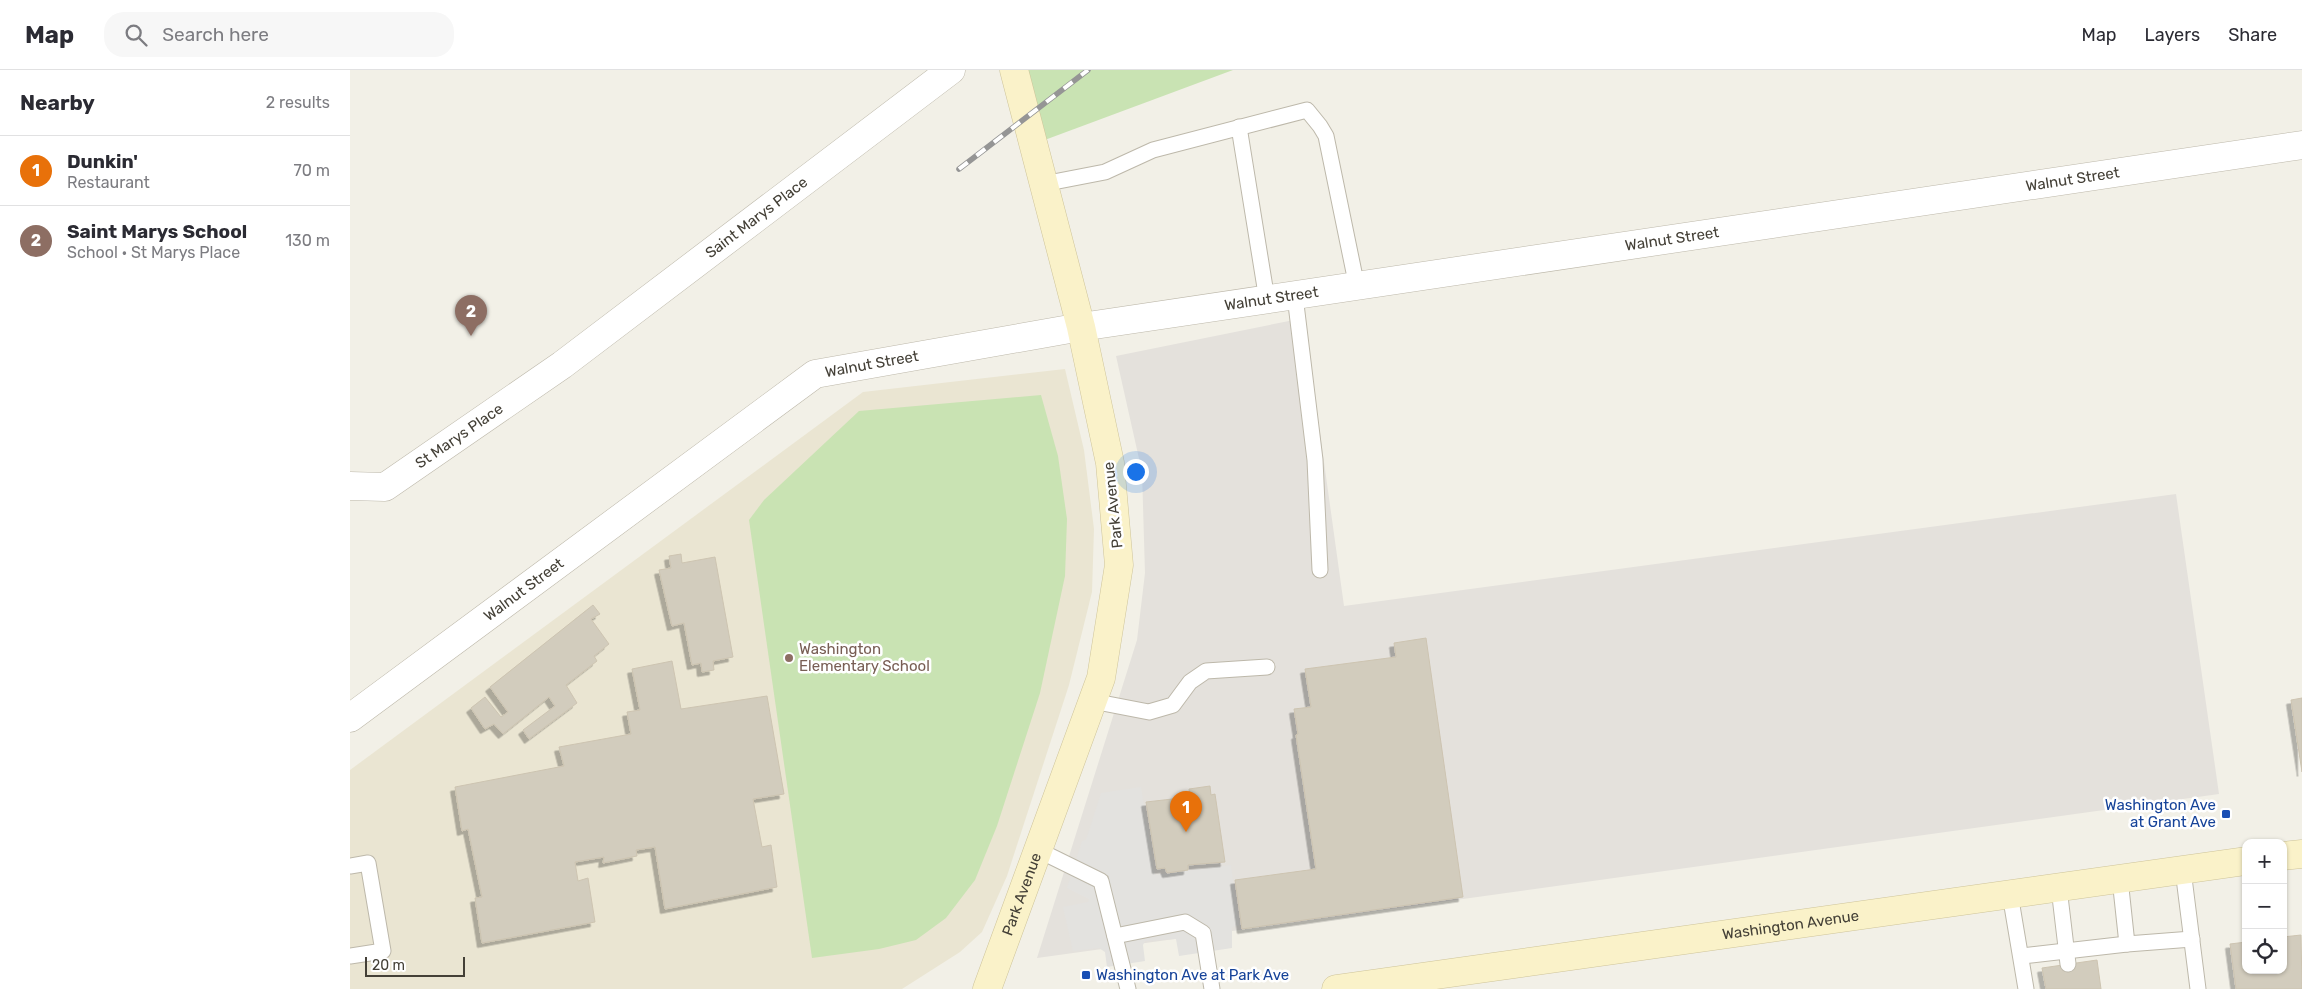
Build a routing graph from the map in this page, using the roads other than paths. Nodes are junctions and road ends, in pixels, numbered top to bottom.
1 (951, 70) edge
2 (1014, 70) edge
3 (1239, 128) junction
4 (2302, 146) edge
5 (1043, 184) junction
6 (1357, 287) junction
7 (1295, 296) junction
8 (1267, 300) junction
9 (1081, 327) junction
10 (562, 366) joint
11 (350, 486) edge
12 (1320, 570) dead end
13 (1268, 667) dead end
14 (1092, 701) junction
15 (350, 718) edge
16 (1038, 850) junction
17 (2302, 854) edge
18 (2287, 856) edge
19 (2242, 862) edge
20 (350, 866) edge
21 (2183, 870) junction
22 (2120, 879) junction
23 (2059, 888) junction
24 (2010, 894) junction
25 (1115, 936) junction
26 (2192, 939) junction
27 (2127, 944) junction
28 (350, 956) edge
29 (2022, 956) junction
30 (2068, 958) junction
31 (987, 989) edge
32 (1128, 989) edge
33 (1212, 989) edge
34 (1336, 989) edge
35 (2026, 989) edge
36 (2198, 989) edge

1 - 10 street, Saint Marys Place
2 - 5 street, Park Avenue
3 - 5 lane
3 - 6 lane
3 - 8 lane
4 - 6 street, Walnut Street
5 - 9 street, Park Avenue
6 - 7 street, Walnut Street
7 - 8 street, Walnut Street
7 - 12 lane
8 - 9 street, Walnut Street
9 - 14 street, Park Avenue
9 - 15 street, Walnut Street
10 - 11 street, St Marys Place
13 - 14 lane
14 - 16 street, Park Avenue
16 - 25 lane
16 - 31 street, Park Avenue
17 - 18 street
19 - 21 street, Washington Avenue
20 - 28 lane
21 - 22 street, Washington Avenue
21 - 26 lane
22 - 23 street, Washington Avenue
22 - 27 lane
23 - 24 street, Washington Avenue
23 - 30 lane
24 - 29 lane
24 - 34 street, Washington Avenue
25 - 32 lane
25 - 33 lane
26 - 27 lane
26 - 36 lane
27 - 30 lane
29 - 30 lane
29 - 35 lane

